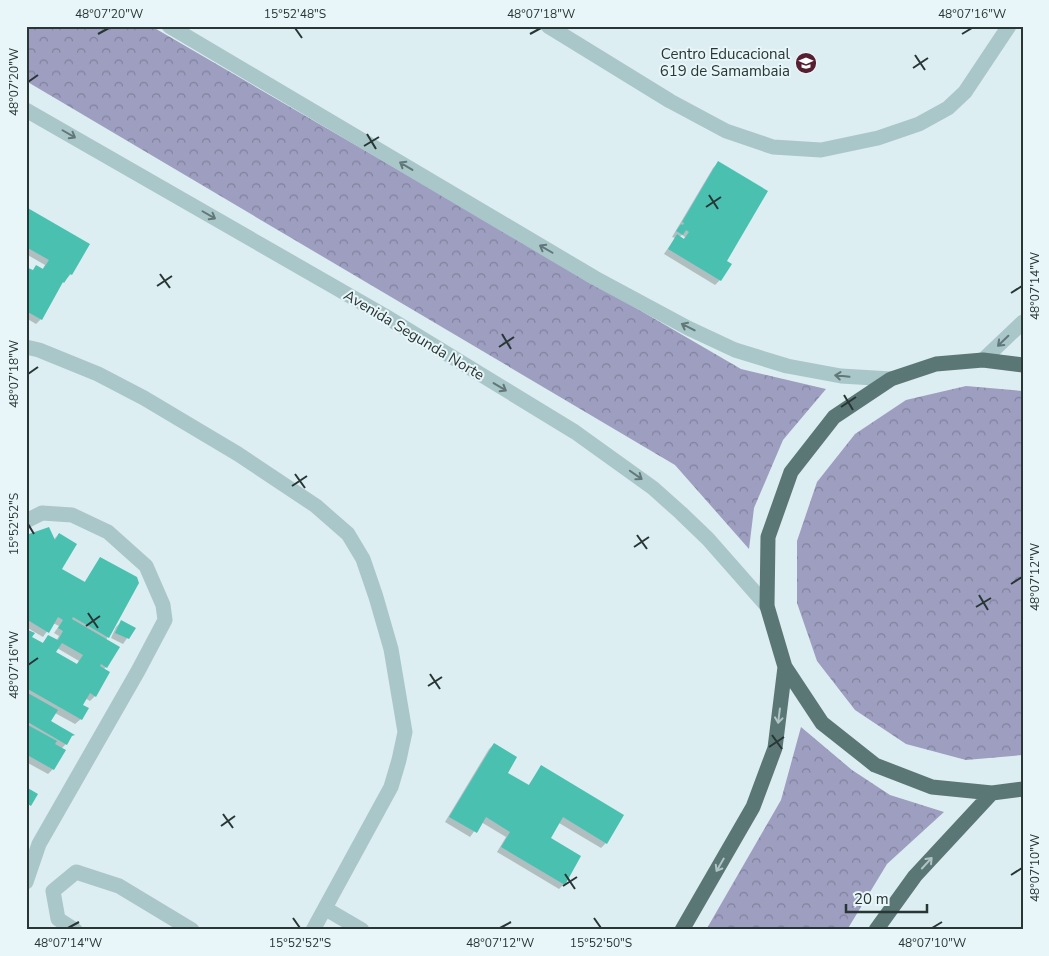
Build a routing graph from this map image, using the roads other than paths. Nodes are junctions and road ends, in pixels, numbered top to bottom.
1 (169, 26) edge
2 (548, 26) edge
3 (1009, 26) edge
4 (26, 110) edge
5 (1023, 322) edge
6 (26, 347) edge
7 (983, 360) junction
8 (1023, 365) edge
9 (891, 379) junction
10 (26, 521) edge
11 (767, 606) junction
12 (785, 667) junction
13 (1023, 788) edge
14 (992, 793) junction
15 (26, 882) edge
16 (326, 910) junction
17 (76, 930) edge
18 (192, 930) edge
19 (313, 930) edge
20 (362, 930) edge
21 (682, 930) edge
22 (876, 930) edge

9 -> 1 street
2 - 3 street
4 -> 11 street, Avenida Segunda Norte
5 -> 7 street
6 - 16 street
7 - 8 main road
7 - 9 main road
9 - 11 main road
10 - 15 street
11 - 12 main road
12 - 14 main road
12 -> 21 main road
13 - 14 main road
22 -> 14 main road
16 - 19 street
16 - 20 street
17 - 18 street

